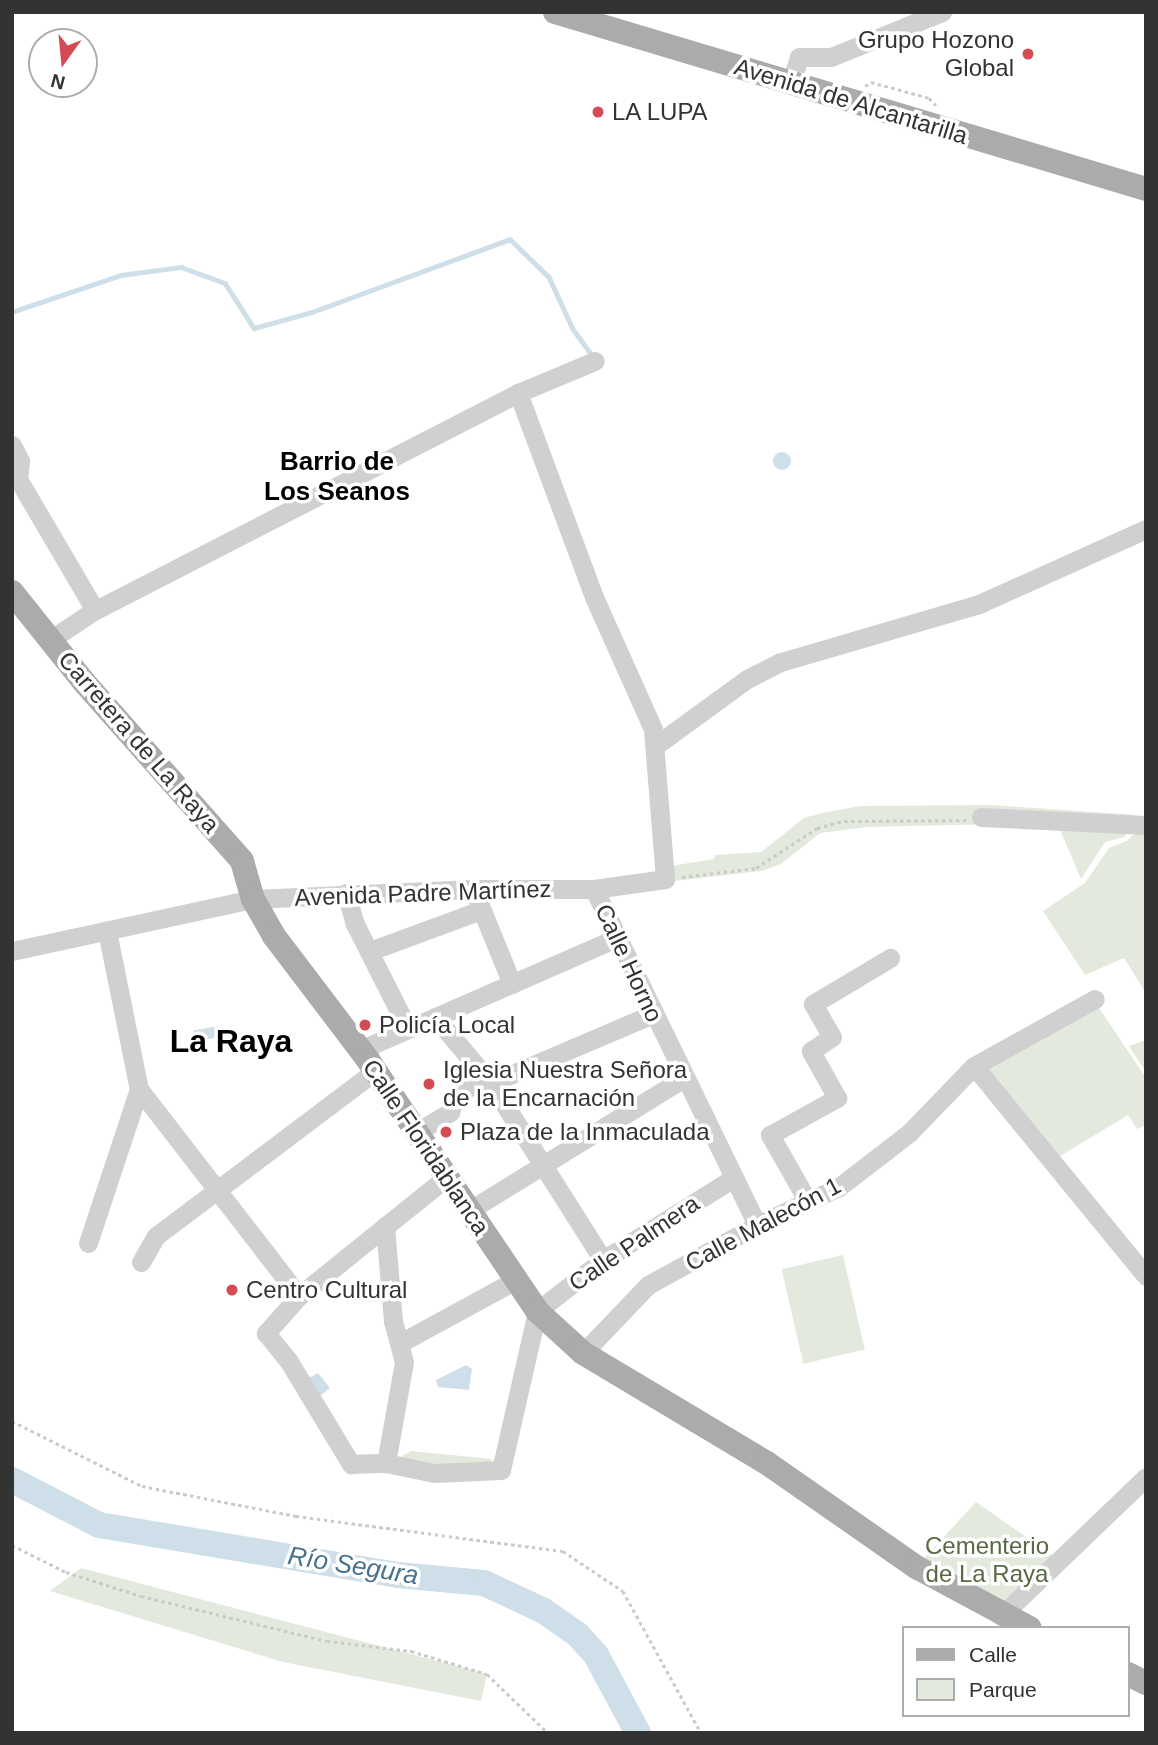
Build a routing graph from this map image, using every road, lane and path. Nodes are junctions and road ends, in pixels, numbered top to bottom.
1 (555, 12) edge
2 (585, 12) edge
3 (942, 12) edge
4 (605, 27) junction
5 (791, 83) junction
6 (1146, 189) edge
7 (595, 361) dead end
8 (518, 393) junction
9 (12, 445) edge
10 (1146, 529) edge
11 (16, 602) edge
12 (95, 610) junction
13 (50, 640) junction
14 (655, 746) junction
15 (975, 818) joint
16 (1146, 825) edge
17 (665, 879) junction
18 (473, 888) junction
19 (594, 889) junction
20 (346, 893) junction
21 (253, 899) junction
22 (481, 910) junction
23 (107, 931) junction
24 (614, 939) junction
25 (12, 951) edge
26 (370, 951) junction
27 (890, 958) dead end
28 (512, 984) junction
29 (1095, 999) dead end
30 (444, 1013) junction
31 (653, 1014) junction
32 (407, 1027) junction
33 (360, 1050) junction
34 (974, 1066) junction
35 (375, 1071) junction
36 (684, 1079) junction
37 (488, 1080) junction
38 (139, 1089) junction
39 (417, 1132) junction
40 (543, 1164) junction
41 (448, 1175) junction
42 (733, 1178) junction
43 (216, 1190) junction
44 (807, 1200) junction
45 (470, 1210) junction
46 (757, 1225) junction
47 (385, 1226) junction
48 (88, 1243) dead end
49 (603, 1260) junction
50 (141, 1262) dead end
51 (1146, 1276) edge
52 (514, 1281) junction
53 (299, 1296) junction
54 (537, 1311) junction
55 (402, 1342) junction
56 (583, 1353) junction
57 (12, 1421) edge
58 (386, 1463) junction
59 (1146, 1477) edge
60 (12, 1545) edge
61 (1001, 1616) junction
62 (1025, 1626) edge
63 (1130, 1675) edge
64 (1146, 1683) edge
65 (548, 1733) edge
66 (701, 1733) edge

1 - 4 main road, Avenida de Alcantarilla
2 - 4 street
3 - 5 street
4 - 5 main road, Avenida de Alcantarilla
5 - 6 main road, Avenida de Alcantarilla
7 - 8 street
8 - 12 street
8 - 14 street
9 - 12 street
10 - 14 street
11 - 13 main road, Carretera de La Raya
12 - 13 street
13 - 21 main road, Carretera de La Raya
14 - 17 street
15 - 16 street
15 - 17 path
17 - 19 street, Avenida Padre Martínez
18 - 19 street, Avenida Padre Martínez
18 - 20 street, Avenida Padre Martínez
18 - 22 street
19 - 24 street, Calle Horno
20 - 21 street, Avenida Padre Martínez
20 - 26 street
21 - 23 street, Avenida Padre Martínez
21 - 33 main road, Calle Floridablanca
22 - 26 street
22 - 28 street
23 - 25 street, Avenida Padre Martínez
23 - 38 street
24 - 28 street
24 - 31 street, Calle Horno
26 - 32 street
27 - 44 street
28 - 30 street
29 - 34 street, Calle Malecón 1
30 - 32 street
30 - 37 street
31 - 36 street, Calle Horno
31 - 37 street
32 - 33 street
33 - 35 main road, Calle Floridablanca
34 - 44 street, Calle Malecón 1
34 - 51 street
35 - 39 main road, Calle Floridablanca
35 - 43 street
36 - 40 street
36 - 42 street, Calle Horno
37 - 39 street
37 - 40 street
38 - 43 street
38 - 48 street
39 - 41 main road, Calle Floridablanca
40 - 45 street
40 - 49 street
41 - 45 main road, Calle Floridablanca
41 - 47 street
42 - 46 street, Calle Horno
42 - 49 street, Calle Palmera
43 - 50 street
43 - 53 street
44 - 46 street, Calle Malecón 1
45 - 52 main road, Calle Floridablanca
46 - 56 street, Calle Malecón 1
47 - 53 street
47 - 55 street
49 - 54 street, Calle Palmera
52 - 54 main road, Calle Floridablanca
52 - 55 street
53 - 58 street
54 - 56 main road, Calle Floridablanca
54 - 58 street
55 - 58 street
56 - 61 main road, Calle Floridablanca
57 - 66 path
59 - 61 street
60 - 65 path
61 - 62 main road, Calle Floridablanca
63 - 64 main road

